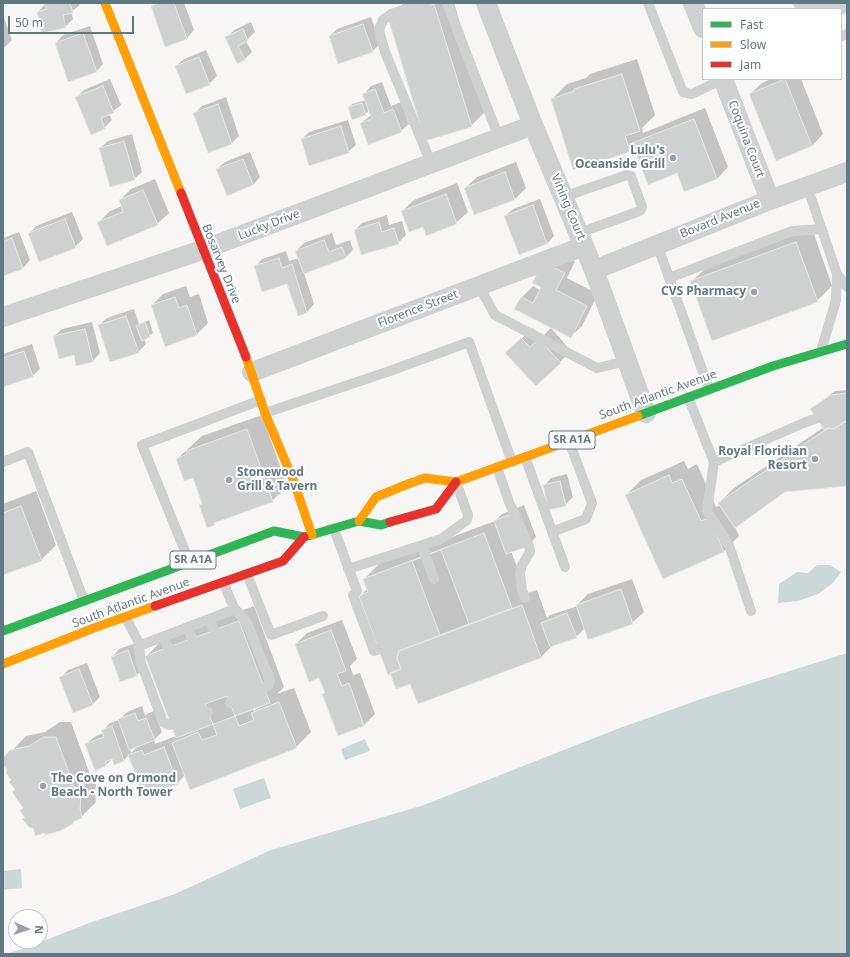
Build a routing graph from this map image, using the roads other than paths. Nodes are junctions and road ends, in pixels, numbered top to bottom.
1 (105, 3) edge
2 (426, 3) edge
3 (447, 3) edge
4 (486, 3) edge
5 (648, 3) edge
6 (693, 3) edge
7 (702, 26) edge
8 (721, 80) edge
9 (723, 80) edge
10 (533, 125) junction
11 (499, 138) junction
12 (431, 163) junction
13 (847, 172) edge
14 (807, 186) junction
15 (563, 197) junction
16 (770, 200) junction
17 (821, 229) junction
18 (581, 239) junction
19 (657, 244) junction
20 (202, 250) junction
21 (594, 270) junction
22 (837, 274) junction
23 (669, 278) junction
24 (479, 286) junction
25 (847, 287) edge
26 (3, 317) edge
27 (847, 344) edge
28 (821, 351) junction
29 (627, 361) junction
30 (252, 372) junction
31 (709, 389) junction
32 (688, 397) junction
33 (261, 400) junction
34 (847, 408) edge
35 (265, 413) junction
36 (646, 413) junction
37 (569, 441) junction
38 (525, 457) junction
39 (3, 462) edge
40 (512, 462) junction
41 (714, 462) junction
42 (497, 467) junction
43 (456, 482) junction
44 (359, 521) junction
45 (334, 529) junction
46 (552, 532) junction
47 (308, 536) junction
48 (422, 546) junction
49 (189, 562) junction
50 (565, 568) dead end
51 (348, 569) junction
52 (247, 574) junction
53 (434, 579) dead end
54 (223, 582) junction
55 (525, 598) dead end
56 (84, 601) junction
57 (235, 609) junction
58 (751, 612) dead end
59 (323, 616) dead end
60 (126, 618) junction
61 (209, 619) junction
62 (188, 627) junction
63 (214, 630) dead end
64 (3, 631) edge
65 (164, 637) junction
66 (192, 638) dead end
67 (139, 646) junction
68 (168, 648) dead end
69 (379, 649) dead end
70 (3, 664) edge
71 (230, 703) dead end
72 (208, 712) dead end

1 - 20 main road, Bosarvey Drive
2 - 12 lane
3 - 11 lane
4 - 10 street, Vining Court
5 - 8 lane
6 - 7 street
9 - 16 street, Coquina Court
10 - 11 street, Lucky Drive
10 - 15 street, Vining Court
11 - 12 street, Lucky Drive
12 - 20 street, Lucky Drive
13 - 14 street, Bovard Avenue
14 - 16 street, Bovard Avenue
14 - 17 lane
15 - 18 street, Vining Court
15 - 18 lane
16 - 19 street, Bovard Avenue
17 - 22 lane
17 - 23 lane
18 - 21 street, Vining Court
18 - 24 street, Florence Street
19 - 21 street, Bovard Avenue
19 - 23 lane
20 - 26 street, Lucky Drive
20 - 30 main road, Bosarvey Drive
21 - 29 street, Vining Court
22 - 25 lane
22 - 28 lane
23 - 31 lane
24 - 29 lane
24 - 30 street, Florence Street
27 - 28 main road, South Atlantic Avenue / SR A1A
28 - 31 main road, South Atlantic Avenue / SR A1A
29 - 36 street, Vining Court
30 - 33 main road, Bosarvey Drive
31 - 32 main road, South Atlantic Avenue / SR A1A
32 - 36 main road, South Atlantic Avenue / SR A1A
32 - 41 lane
33 - 35 main road, Bosarvey Drive
33 - 49 lane
34 - 41 lane
35 - 40 lane
35 - 47 main road, Bosarvey Drive
36 - 37 main road, South Atlantic Avenue / SR A1A
37 - 38 main road, South Atlantic Avenue / SR A1A
37 - 46 lane
38 - 40 main road, South Atlantic Avenue / SR A1A
38 - 46 lane
39 - 56 lane
40 - 42 main road, South Atlantic Avenue / SR A1A
41 - 58 lane
42 - 43 main road, South Atlantic Avenue / SR A1A
42 - 55 lane
43 - 44 main road, South Atlantic Avenue / SR A1A
43 - 44 main road, South Atlantic Avenue / SR A1A
43 - 48 lane
44 - 45 main road, South Atlantic Avenue / SR A1A
45 - 47 main road, South Atlantic Avenue / SR A1A
45 - 51 lane
46 - 50 lane
47 - 49 main road, South Atlantic Avenue / SR A1A
47 - 52 main road, South Atlantic Avenue / SR A1A
48 - 51 lane
48 - 53 lane
49 - 56 main road, South Atlantic Avenue / SR A1A
51 - 69 lane
52 - 54 main road, South Atlantic Avenue / SR A1A
52 - 59 lane
54 - 57 lane
54 - 60 main road, South Atlantic Avenue / SR A1A
56 - 64 main road, South Atlantic Avenue / SR A1A
57 - 61 lane
57 - 71 lane
60 - 67 lane
60 - 70 main road, South Atlantic Avenue / SR A1A
61 - 62 lane
61 - 63 lane
62 - 65 lane
62 - 66 lane
65 - 67 lane
65 - 68 lane
67 - 72 lane

